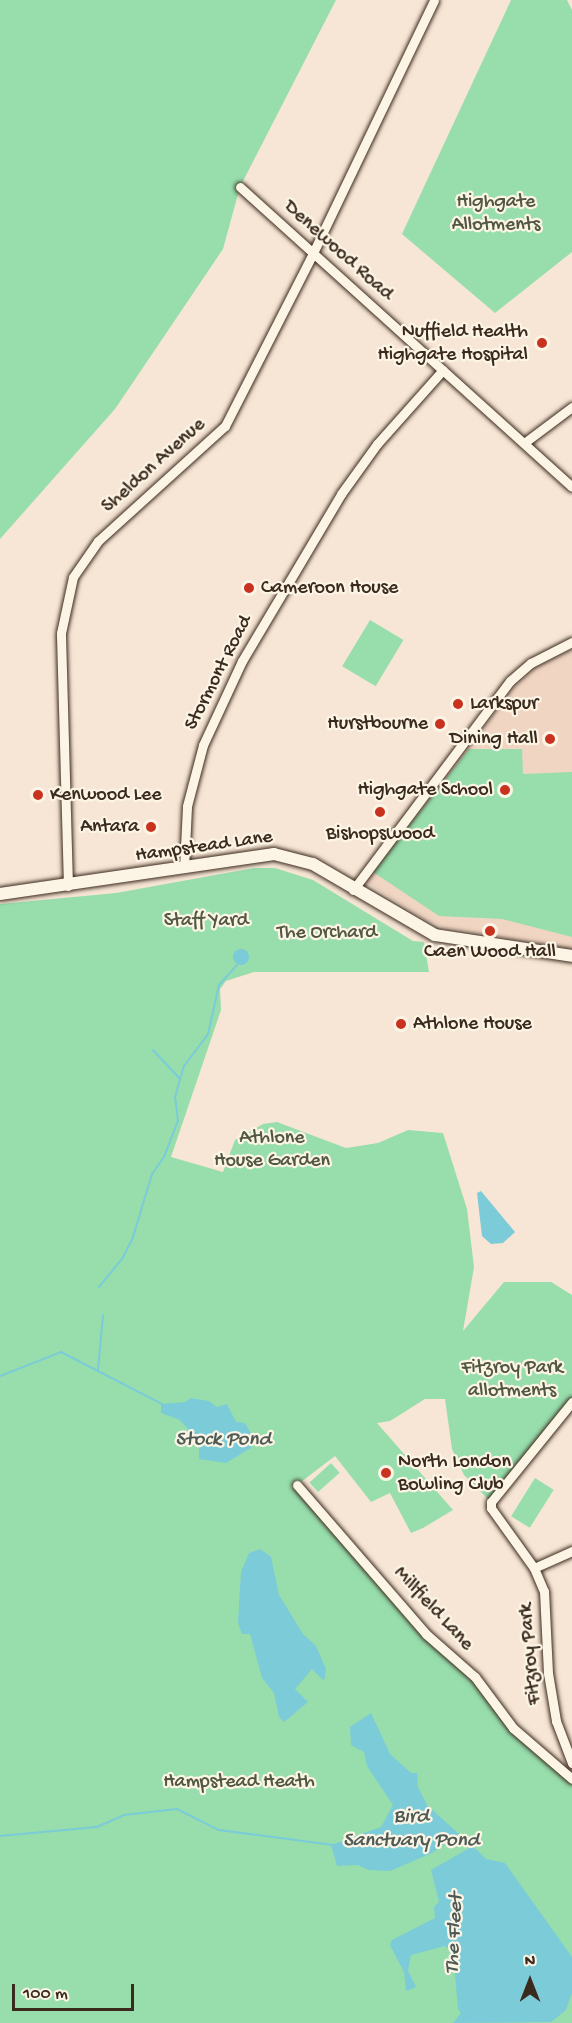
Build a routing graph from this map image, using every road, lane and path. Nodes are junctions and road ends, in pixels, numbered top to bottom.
1 (434, 0) edge
2 (240, 187) dead end
3 (313, 253) junction
4 (443, 370) junction
5 (572, 407) edge
6 (524, 443) junction
7 (572, 487) edge
8 (572, 642) edge
9 (184, 868) junction
10 (68, 886) junction
11 (353, 890) junction
12 (0, 894) edge
13 (572, 956) edge
14 (572, 1402) edge
15 (297, 1485) dead end
16 (572, 1551) edge
17 (534, 1568) junction
18 (572, 1763) edge
19 (572, 1779) edge

1 - 3 street, Sheldon Avenue
2 - 3 street, Denewood Road
3 - 4 street, Denewood Road
3 - 10 street, Sheldon Avenue
4 - 6 street, Denewood Road
4 - 9 street, Stormont Road
5 - 6 street
6 - 7 street, Denewood Road
8 - 11 street
9 - 10 main road, Hampstead Lane
9 - 11 main road, Hampstead Lane
10 - 12 main road, Hampstead Lane
11 - 13 main road, Hampstead Lane
14 - 17 street, Fitzroy Park
15 - 19 street, Millfield Lane
16 - 17 street
17 - 18 street, Fitzroy Park

